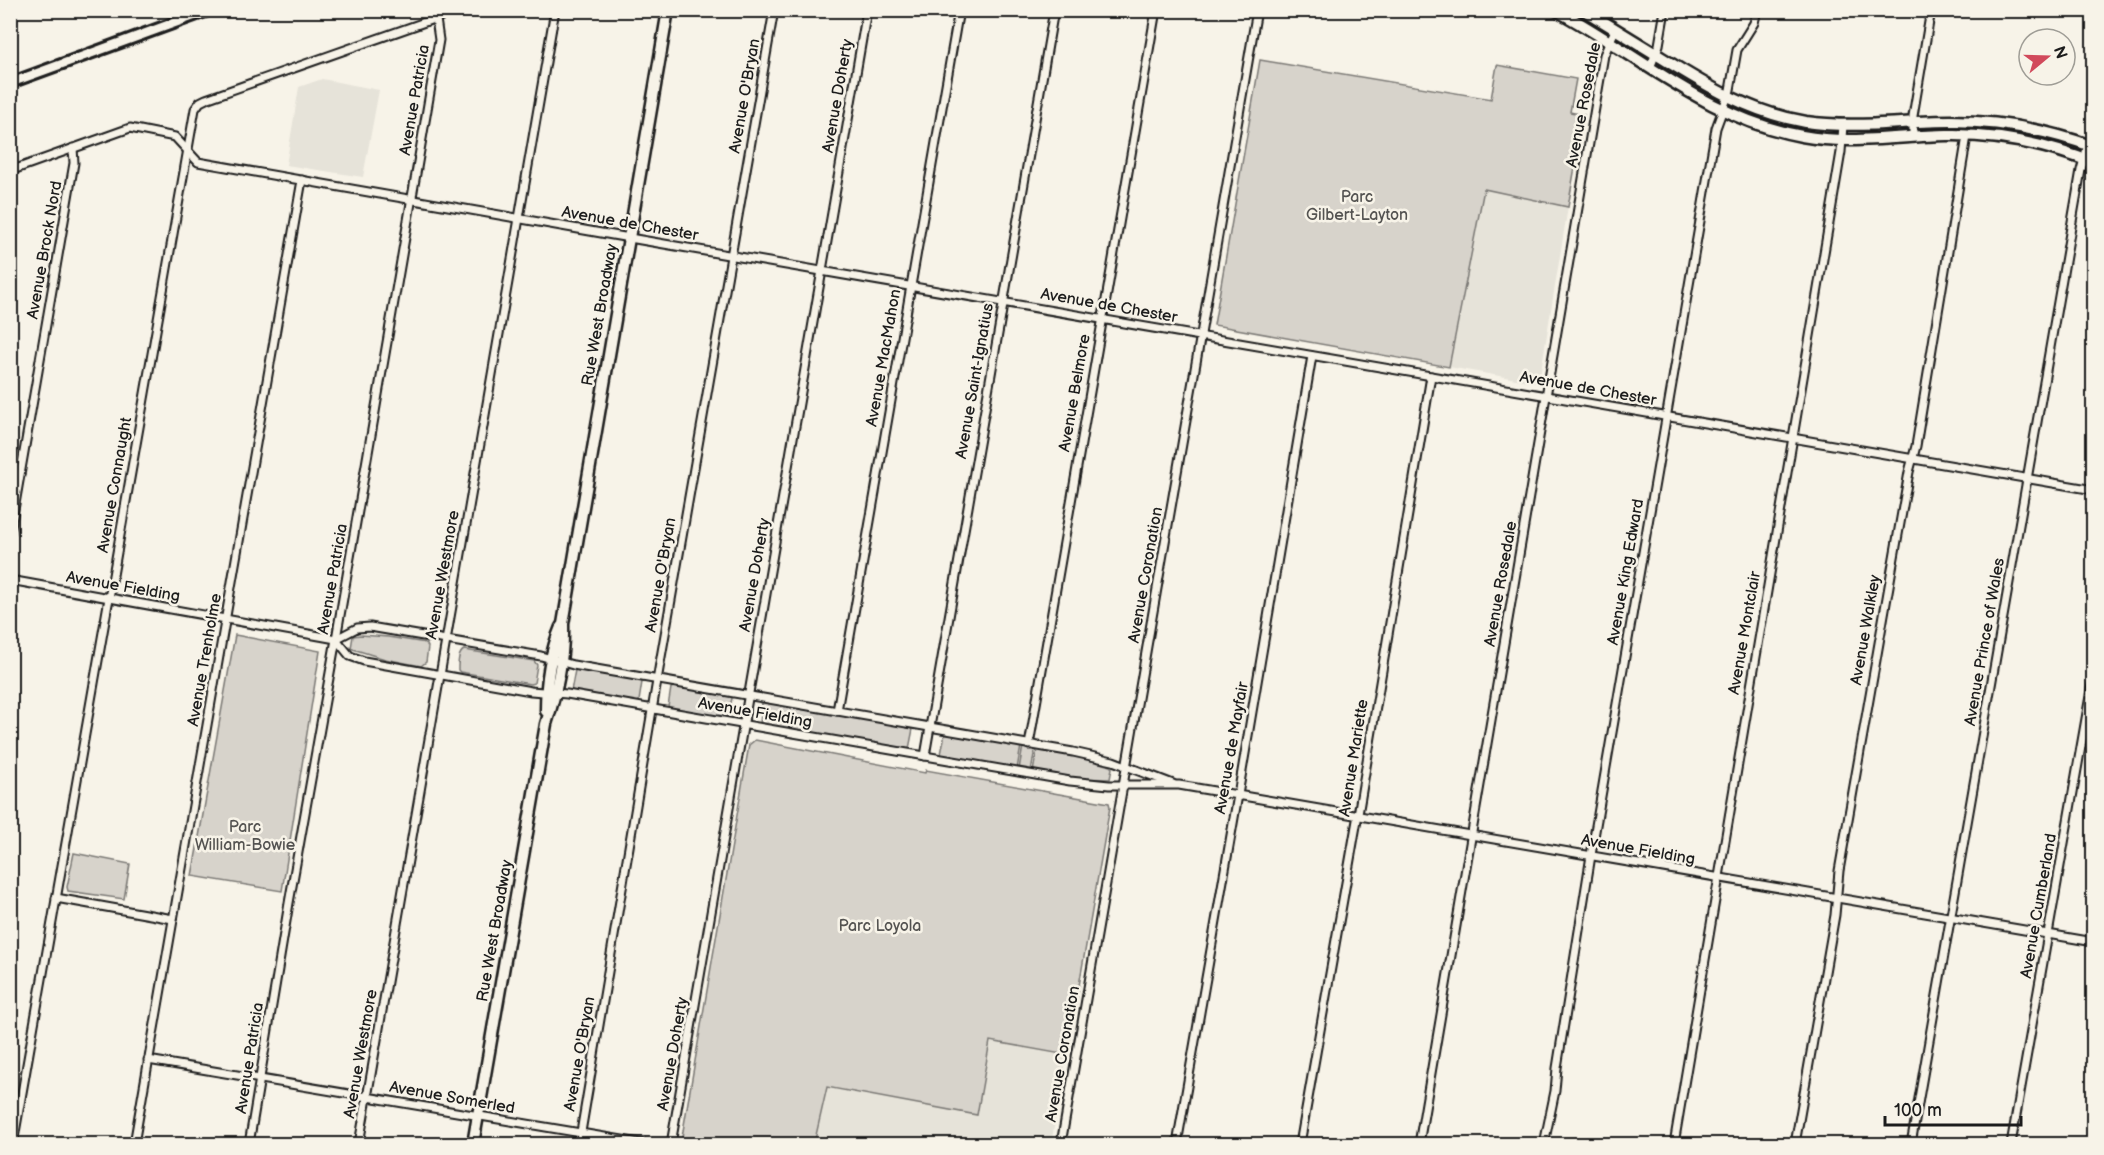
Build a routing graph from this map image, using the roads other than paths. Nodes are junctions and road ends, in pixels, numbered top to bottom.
1 (459, 10) edge
2 (555, 10) edge
3 (668, 10) edge
4 (774, 10) edge
5 (867, 10) edge
6 (959, 10) edge
7 (1054, 10) edge
8 (1156, 10) edge
9 (1257, 10) edge
10 (1556, 10) edge
11 (1584, 10) edge
12 (1665, 10) edge
13 (1757, 10) edge
14 (1931, 10) edge
15 (436, 19) junction
16 (1615, 30) junction
17 (1609, 42) junction
18 (1656, 54) junction
19 (1650, 68) junction
20 (1728, 97) junction
21 (1722, 111) junction
22 (1967, 121) junction
23 (1912, 123) junction
24 (1843, 125) junction
25 (1967, 136) junction
26 (1913, 137) junction
27 (1842, 140) junction
28 (2091, 146) edge
29 (73, 148) junction
30 (188, 149) junction
31 (2088, 161) edge
32 (10, 171) edge
33 (302, 180) junction
34 (412, 199) junction
35 (518, 218) junction
36 (629, 238) junction
37 (730, 255) junction
38 (821, 270) junction
39 (910, 286) junction
40 (1002, 302) junction
41 (1101, 319) junction
42 (1200, 336) junction
43 (1312, 356) junction
44 (1431, 376) junction
45 (1546, 396) junction
46 (1666, 416) junction
47 (1792, 437) junction
48 (1912, 459) junction
49 (2027, 478) junction
50 (2094, 490) edge
51 (12, 508) edge
52 (10, 533) edge
53 (10, 580) edge
54 (109, 598) junction
55 (226, 619) junction
56 (336, 639) junction
57 (446, 640) junction
58 (556, 661) junction
59 (2094, 673) edge
60 (440, 676) junction
61 (657, 680) junction
62 (551, 693) junction
63 (748, 696) junction
64 (652, 709) junction
65 (837, 711) junction
66 (743, 725) junction
67 (929, 727) junction
68 (1029, 745) junction
69 (925, 756) junction
70 (1127, 767) junction
71 (1124, 785) junction
72 (1179, 785) junction
73 (1238, 795) junction
74 (1358, 816) junction
75 (1472, 835) junction
76 (1592, 856) junction
77 (1718, 877) junction
78 (1838, 897) junction
79 (56, 898) junction
80 (1950, 917) junction
81 (173, 919) junction
82 (2047, 934) junction
83 (2094, 942) edge
84 (148, 1060) junction
85 (260, 1079) junction
86 (368, 1097) junction
87 (478, 1116) junction
88 (580, 1133) junction
89 (13, 1144) edge
90 (134, 1144) edge
91 (249, 1144) edge
92 (360, 1144) edge
93 (473, 1144) edge
94 (579, 1144) edge
95 (646, 1144) edge
96 (671, 1144) edge
97 (1061, 1144) edge
98 (1177, 1144) edge
99 (1300, 1144) edge
100 (1419, 1144) edge
101 (1544, 1144) edge
102 (1674, 1144) edge
103 (1795, 1144) edge
104 (1911, 1144) edge
105 (2011, 1144) edge

1 - 15 street, Avenue Connaught
2 - 35 street, Avenue Westmore
3 - 36 street, Rue West Broadway
4 - 37 street, Avenue O'Bryan
5 - 38 street, Avenue Doherty
6 - 39 street, Avenue MacMahon
7 - 40 street, Avenue Saint-Ignatius
8 - 41 street, Avenue Belmore
9 - 42 street, Avenue Coronation
10 - 17 street
11 - 16 street
12 - 18 street
13 - 20 street, Avenue King Edward
14 - 23 street
15 - 30 street, Avenue Connaught
15 - 34 street, Avenue Patricia
16 - 17 street, Avenue Rosedale
16 - 18 street
17 - 19 street
17 - 45 street, Avenue Rosedale
18 - 19 street
18 - 20 street
19 - 21 street
20 - 21 street, Avenue King Edward
20 - 24 street
21 - 27 street
21 - 46 street, Avenue King Edward
22 - 23 street
22 - 25 street, Avenue Walkley
22 - 28 street
23 - 24 street
23 - 26 street
24 - 27 street, Avenue Montclair
25 - 26 street
25 - 31 street
25 - 48 street, Avenue Walkley
26 - 27 street
27 - 47 street, Avenue Montclair
28 - 31 street, Avenue Prince of Wales
29 - 30 street, Avenue de Chester
29 - 32 street
29 - 51 street, Avenue Brock Nord
30 - 33 street, Avenue de Chester
30 - 54 street, Avenue Connaught
31 - 49 street, Avenue Prince of Wales
33 - 34 street, Avenue de Chester
33 - 55 street, Avenue Trenholme
34 - 35 street, Avenue de Chester
34 - 56 street, Avenue Patricia
35 - 36 street, Avenue de Chester
35 - 57 street, Avenue Westmore
36 - 37 street, Avenue de Chester
36 - 58 street, Rue West Broadway
37 - 38 street, Avenue de Chester
37 - 61 street, Avenue O'Bryan
38 - 39 street, Avenue de Chester
38 - 63 street, Avenue Doherty
39 - 40 street, Avenue de Chester
39 - 65 street, Avenue MacMahon
40 - 41 street, Avenue de Chester
40 - 67 street, Avenue Saint-Ignatius
41 - 42 street, Avenue de Chester
41 - 68 street, Avenue Belmore
42 - 43 street, Avenue de Chester
42 - 70 street, Avenue Coronation
43 - 44 street, Avenue de Chester
43 - 73 street, Avenue de Mayfair
44 - 45 street, Avenue de Chester
44 - 74 street, Avenue Mariette
45 - 46 street, Avenue de Chester
45 - 75 street, Avenue Rosedale
46 - 47 street, Avenue de Chester
46 - 76 street, Avenue King Edward
47 - 48 street, Avenue de Chester
47 - 77 street, Avenue Montclair
48 - 49 street, Avenue de Chester
48 - 78 street, Avenue Walkley
49 - 50 street, Avenue de Chester
49 - 80 street, Avenue Prince of Wales
51 - 52 street, Avenue Brock Nord
53 - 54 street, Avenue Fielding
54 - 55 street, Avenue Fielding
54 - 79 street, Avenue Connaught
55 - 56 street, Avenue Fielding
55 - 81 street, Avenue Trenholme
56 - 57 street, Avenue Fielding
56 - 60 street, Avenue Fielding
56 - 85 street, Avenue Patricia
57 - 58 street, Avenue Fielding
57 - 60 street, Avenue Westmore
58 - 61 street, Avenue Fielding
58 - 62 street, Rue West Broadway
59 - 82 street, Avenue Cumberland
60 - 62 street, Avenue Fielding
60 - 86 street, Avenue Westmore
61 - 63 street, Avenue Fielding
61 - 64 street, Avenue O'Bryan
62 - 64 street, Avenue Fielding
62 - 87 street, Rue West Broadway
63 - 65 street, Avenue Fielding
63 - 66 street, Avenue Doherty
64 - 66 street, Avenue Fielding
64 - 88 street, Avenue O'Bryan
65 - 67 street, Avenue Fielding
66 - 69 street, Avenue Fielding
66 - 96 street, Avenue Doherty
67 - 68 street, Avenue Fielding
67 - 69 street, Avenue Saint-Ignatius
68 - 70 street, Avenue Fielding
69 - 71 street, Avenue Fielding
70 - 71 street, Avenue Coronation
70 - 72 street, Avenue Fielding
71 - 72 street, Avenue Fielding
71 - 97 street, Avenue Coronation
72 - 73 street, Avenue Fielding
73 - 74 street, Avenue Fielding
73 - 98 street, Avenue de Mayfair
74 - 75 street, Avenue Fielding
74 - 99 street, Avenue Mariette
75 - 76 street, Avenue Fielding
75 - 100 street, Avenue Rosedale
76 - 77 street, Avenue Fielding
76 - 101 street, Avenue King Edward
77 - 78 street, Avenue Fielding
77 - 102 street, Avenue Montclair
78 - 80 street, Avenue Fielding
78 - 103 street, Avenue Walkley
79 - 81 street
79 - 89 street, Avenue Connaught
80 - 82 street, Avenue Fielding
80 - 104 street, Avenue Prince of Wales
81 - 84 street, Avenue Trenholme
82 - 83 street, Avenue Fielding
82 - 105 street, Avenue Cumberland
84 - 85 street, Avenue Somerled
84 - 90 street, Avenue Trenholme
85 - 86 street, Avenue Somerled
85 - 91 street, Avenue Patricia
86 - 87 street, Avenue Somerled
86 - 92 street, Avenue Westmore
87 - 88 street, Avenue Somerled
87 - 93 street, Rue West Broadway
88 - 94 street, Avenue O'Bryan
88 - 95 street, Avenue Somerled

